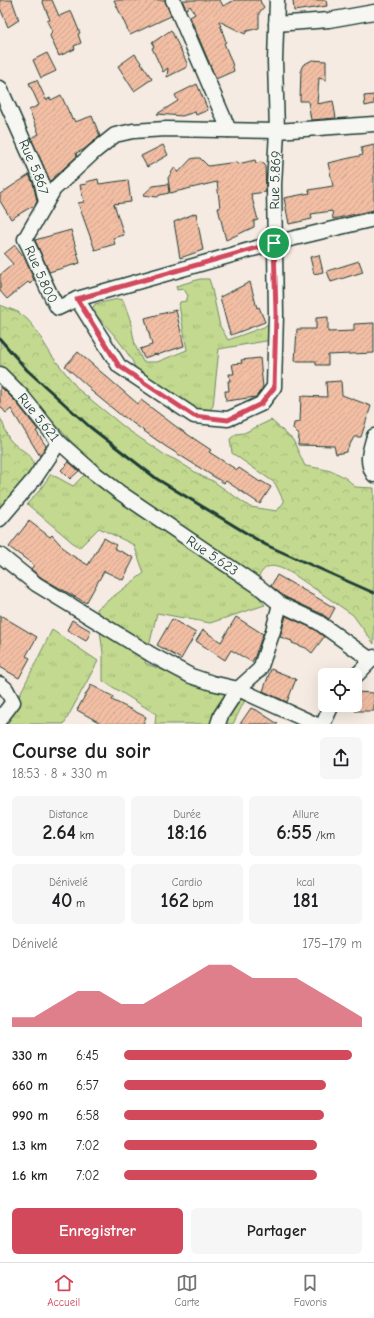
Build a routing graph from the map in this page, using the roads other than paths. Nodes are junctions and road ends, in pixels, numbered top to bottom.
1 (173, 0) edge
2 (277, 0) edge
3 (374, 12) edge
4 (276, 24) junction
5 (0, 88) edge
6 (374, 124) edge
7 (229, 130) junction
8 (277, 131) junction
9 (46, 202) junction
10 (374, 219) edge
11 (274, 243) junction
12 (77, 299) junction
13 (0, 374) edge
14 (374, 436) edge
15 (59, 442) junction
16 (374, 475) edge
17 (0, 519) edge
18 (0, 555) edge
19 (280, 604) junction
20 (372, 659) edge
21 (362, 670) edge
22 (0, 684) edge
23 (238, 689) junction
24 (329, 712) edge
25 (0, 719) edge
26 (218, 724) edge
27 (315, 724) edge
28 (323, 724) edge

1 - 7 street
2 - 4 street, Rue 5.869
3 - 4 street
4 - 8 street, Rue 5.869
5 - 9 street, Rue 5.867
6 - 8 street, Rue 5.800
7 - 8 street, Rue 5.800
7 - 9 street, Rue 5.800
8 - 11 street, Rue 5.869
9 - 12 street, Rue 5.800
10 - 11 street, Rue 5.800
11 - 12 street, Rue 5.800
11 - 12 street, Rue 5.869
13 - 15 street, Rue 5.621
14 - 16 street
15 - 17 street, Rue 5.621
15 - 19 street, Rue 5.623
18 - 23 street
19 - 20 street, Rue 5.623
19 - 23 street
20 - 21 street
22 - 25 street
23 - 26 street
23 - 27 street
24 - 28 street

